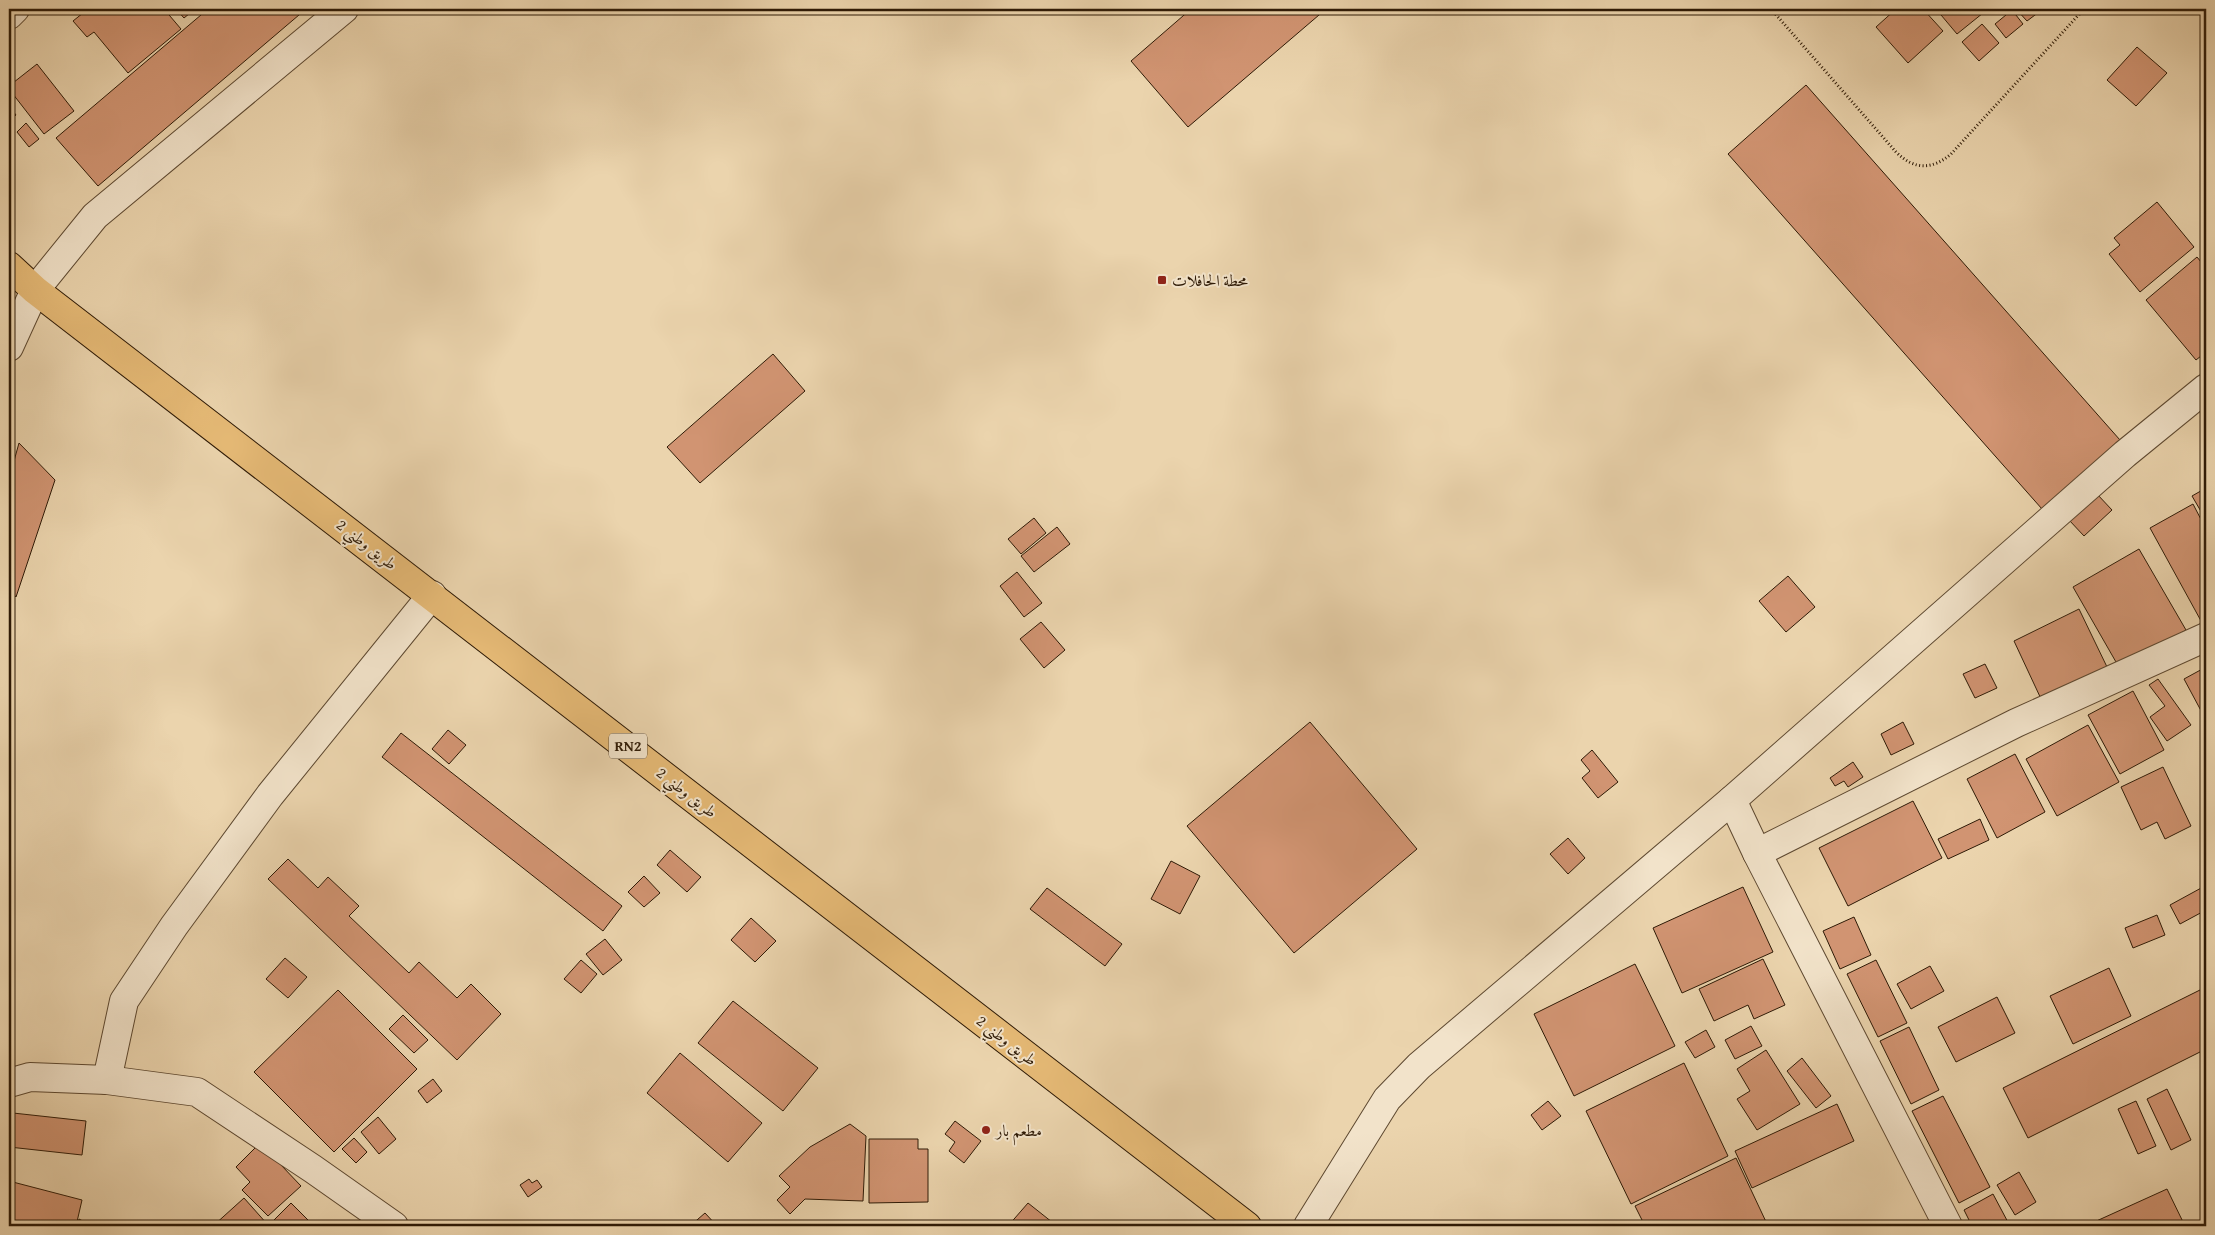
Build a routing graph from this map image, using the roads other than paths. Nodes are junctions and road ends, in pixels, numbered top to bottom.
1 (15, 9) edge
2 (344, 9) edge
3 (9, 15) edge
4 (9, 266) edge
5 (35, 290) junction
6 (9, 346) edge
7 (2206, 388) edge
8 (432, 595) junction
9 (2206, 637) edge
10 (1732, 800) junction
11 (1757, 853) junction
12 (107, 1080) junction
13 (9, 1083) edge
14 (394, 1226) edge
15 (1247, 1226) edge
16 (1308, 1226) edge
17 (1948, 1226) edge

1 - 3 street
2 - 5 street
4 - 5 highway, طريق وطني 2 / RN2
5 - 6 street
5 - 8 highway, طريق وطني 2 / RN2
7 - 10 street
8 - 12 street
8 - 15 highway, طريق وطني 2 / RN2
9 - 11 street
10 - 11 street
10 - 16 street
11 - 17 street
12 - 13 street
12 - 14 street

